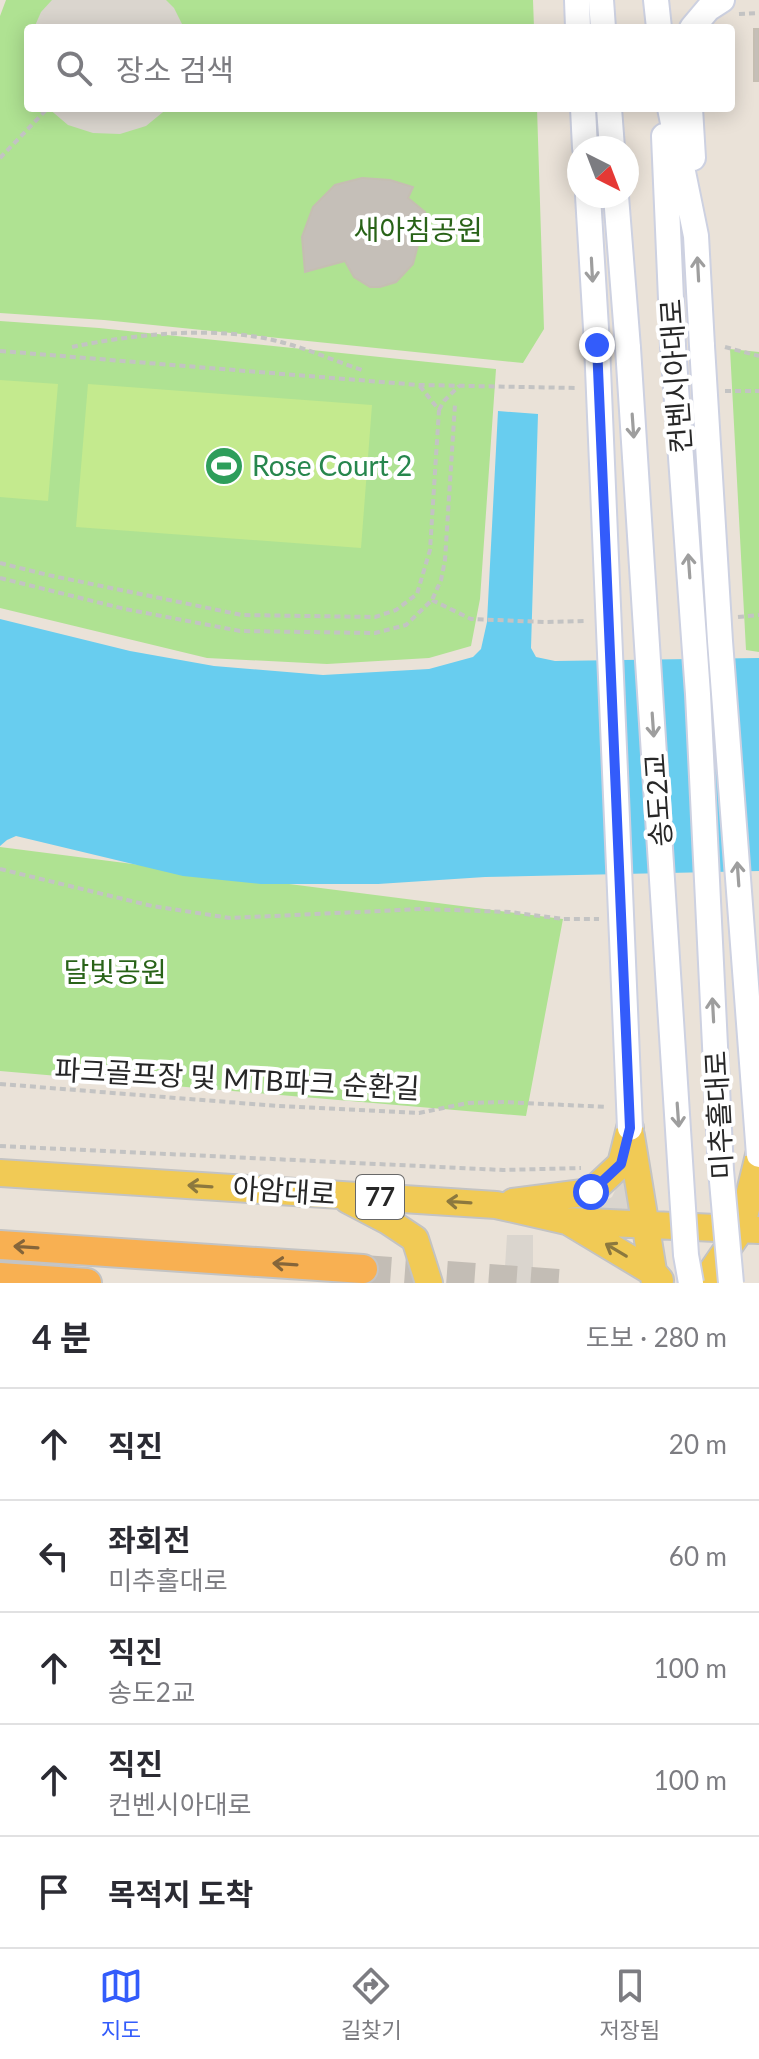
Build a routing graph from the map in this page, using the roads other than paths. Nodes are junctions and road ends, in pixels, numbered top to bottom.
1 (577, 0) edge
2 (601, 0) edge
3 (656, 0) edge
4 (728, 7) edge
5 (578, 24) edge
6 (603, 24) edge
7 (659, 24) edge
8 (695, 24) edge
9 (583, 112) edge
10 (609, 112) edge
11 (663, 112) edge
12 (671, 112) edge
13 (690, 112) edge
14 (584, 136) edge
15 (611, 136) edge
16 (589, 208) edge
17 (617, 208) edge
18 (696, 236) junction
19 (695, 644) joint
20 (648, 647) joint
21 (710, 947) joint
22 (743, 952) joint
23 (668, 953) joint
24 (624, 1118) junction
25 (759, 1155) edge
26 (0, 1173) edge
27 (338, 1195) junction
28 (496, 1205) junction
29 (567, 1221) junction
30 (647, 1225) junction
31 (750, 1230) edge
32 (0, 1245) edge
33 (363, 1269) tunnel mouth
34 (0, 1277) edge
35 (657, 1280) edge
36 (87, 1283) edge
37 (429, 1283) edge
38 (691, 1283) edge
39 (700, 1283) edge
40 (731, 1283) edge

1 - 5 main road
2 - 6 main road
3 - 7 main road
4 - 8 main road
9 - 14 main road
10 - 15 main road
19 -> 11 main road, 컨벤시아대로, bridge
12 - 18 main road, 컨벤시아대로
13 - 18 main road
16 -> 24 main road, 송도2교, bridge
17 -> 20 main road, 컨벤시아대로, bridge
22 -> 18 main road, 컨벤시아대로, bridge
19 - 21 main road, 송도2교, bridge
20 -> 23 main road, 송도2교, bridge
40 -> 21 main road, 미추홀대로, bridge
22 - 25 main road, 미추홀대로, bridge
23 -> 38 main road, 미추홀대로, bridge
24 - 28 main road
24 - 30 main road
25 - 31 main road
27 -> 26 main road, 아암대로 / 77
28 -> 27 main road, 아암대로 / 77
27 - 37 main road
28 - 29 main road, 아암대로 / 77
29 - 30 main road, 아암대로 / 77
35 -> 29 main road
30 - 31 main road, 아암대로 / 77
30 - 35 main road
31 - 39 main road
33 -> 32 highway
34 - 36 highway

